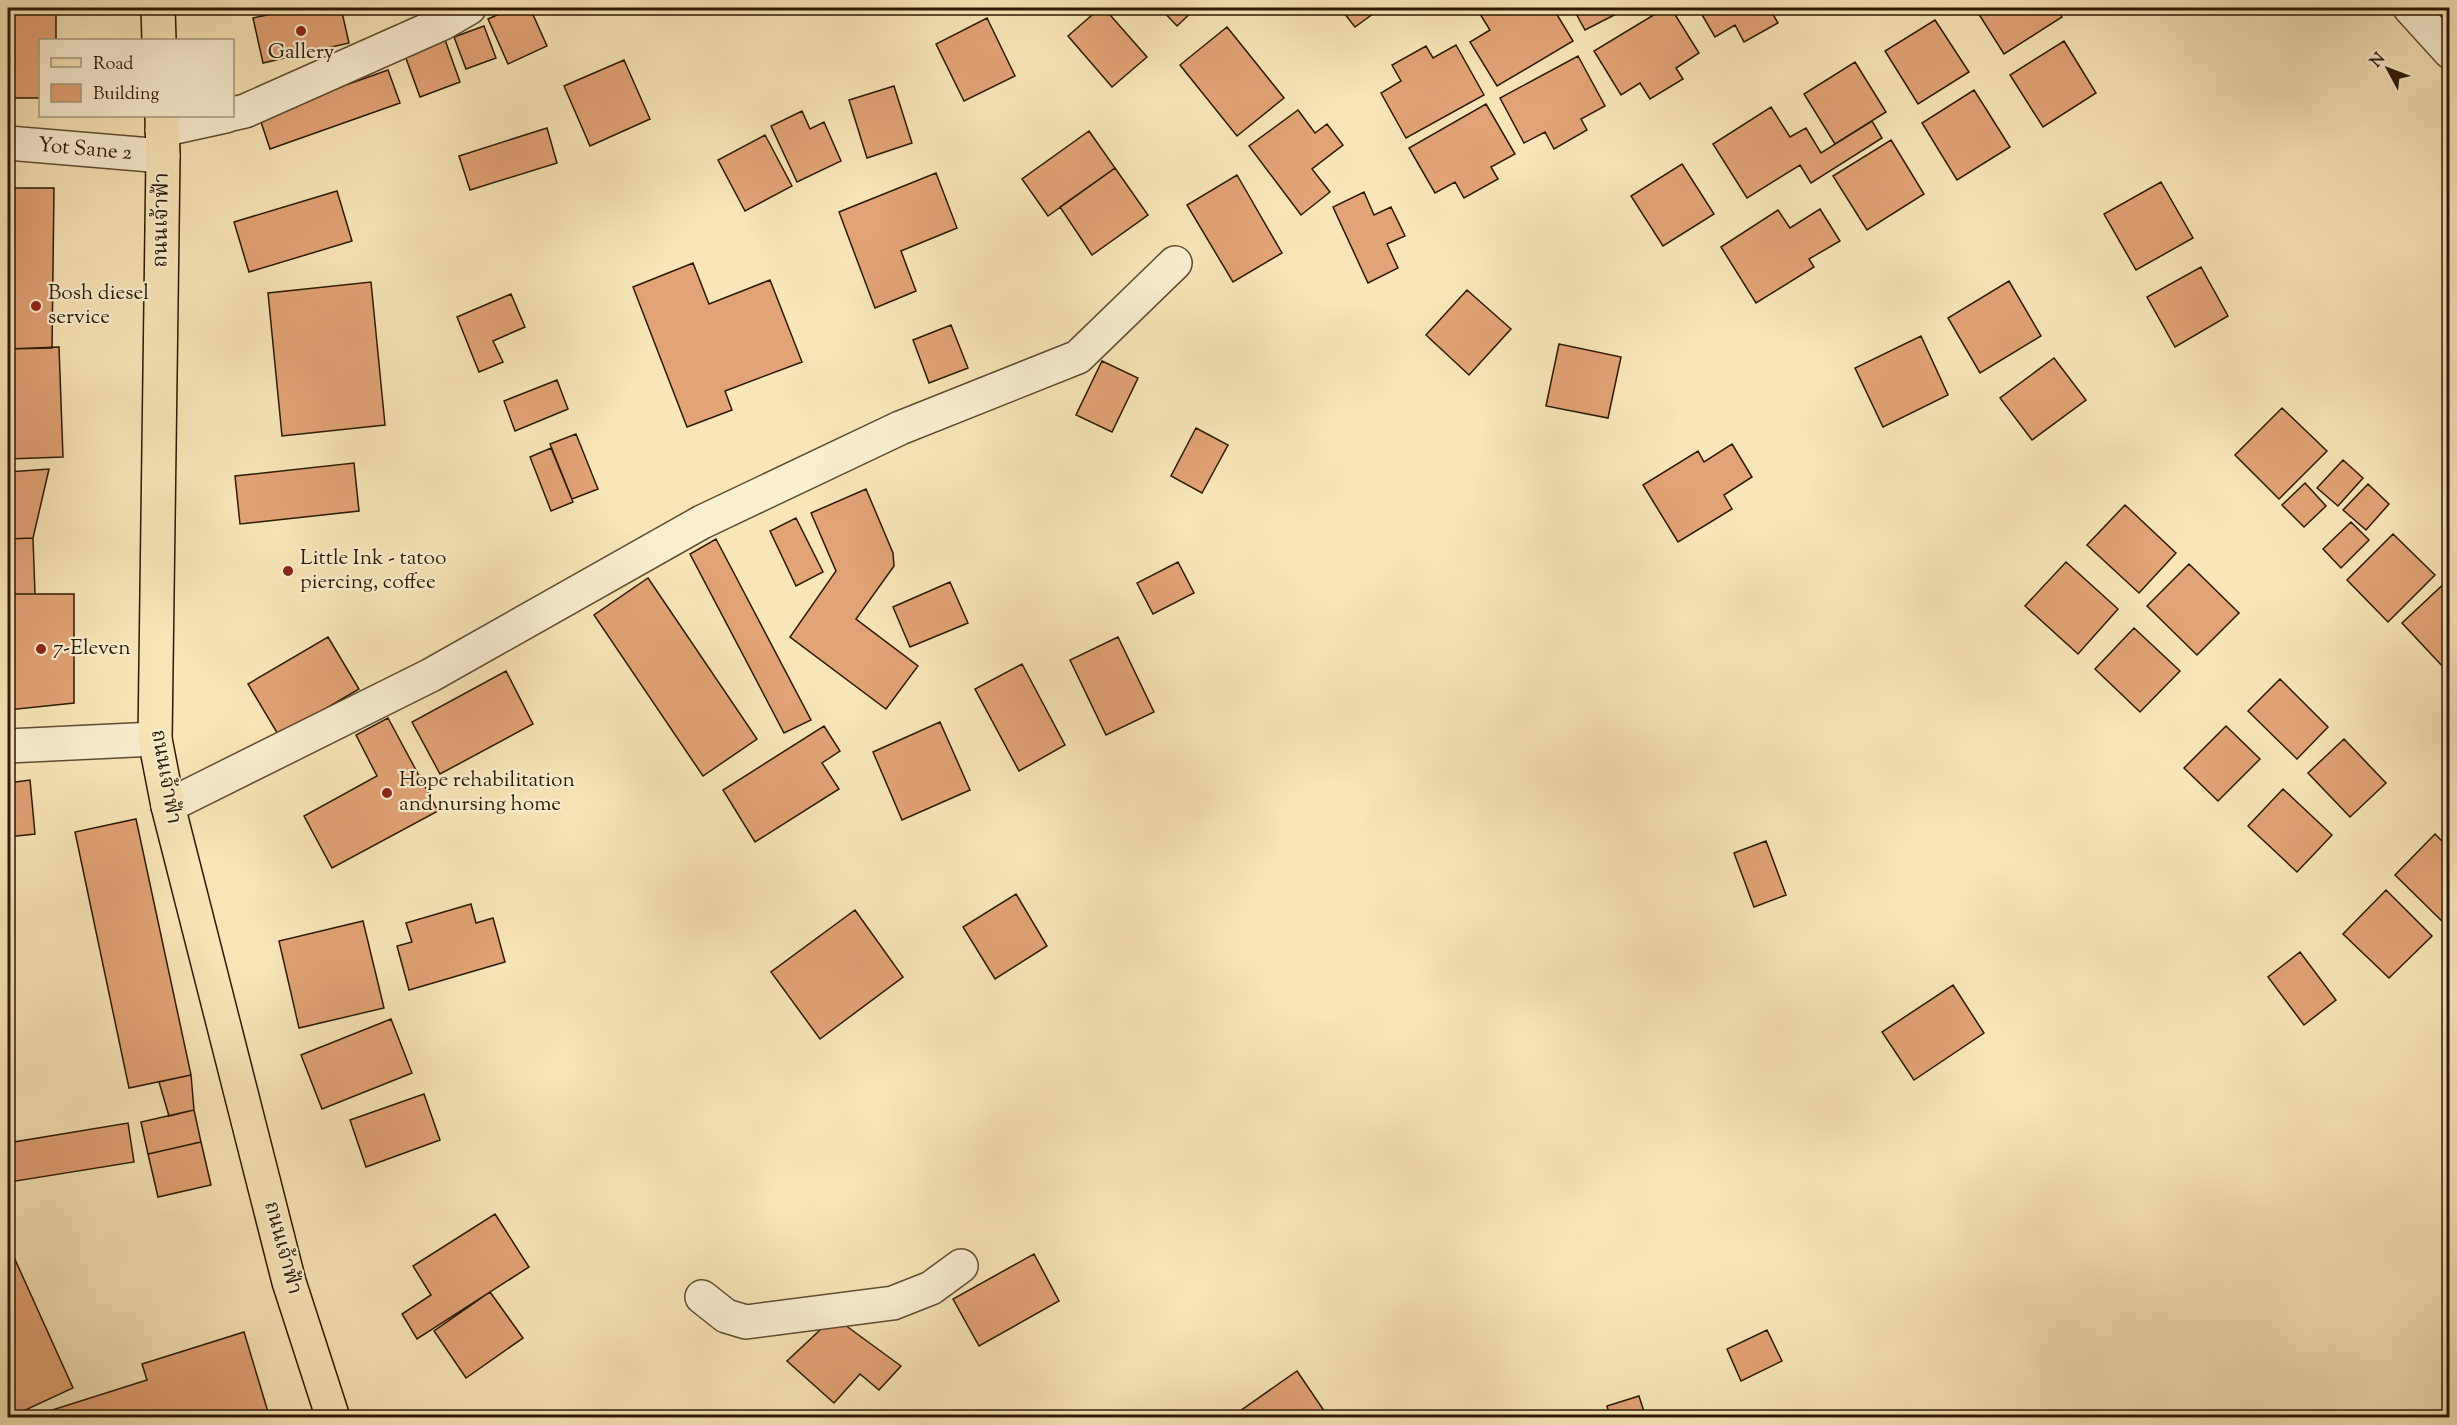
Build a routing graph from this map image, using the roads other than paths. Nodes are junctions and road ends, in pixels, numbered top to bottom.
1 (158, 8) edge
2 (469, 8) edge
3 (2410, 8) edge
4 (159, 39) edge
5 (2450, 52) edge
6 (234, 113) edge
7 (222, 117) edge
8 (162, 134) edge
9 (8, 143) edge
10 (1175, 263) dead end
11 (155, 739) junction
12 (8, 746) edge
13 (168, 806) junction
14 (961, 1266) dead end
15 (702, 1297) dead end
16 (333, 1418) edge

1 - 4 main road
2 - 6 street
3 - 5 street
7 - 8 street, Yot Sane 2
8 - 9 street, Yot Sane 2
8 - 11 main road, ถนนเจ้าฟ้า
10 - 13 street
11 - 12 street
11 - 13 main road, ถนนเจ้าฟ้า
13 - 16 main road, ถนนเจ้าฟ้า
14 - 15 street

